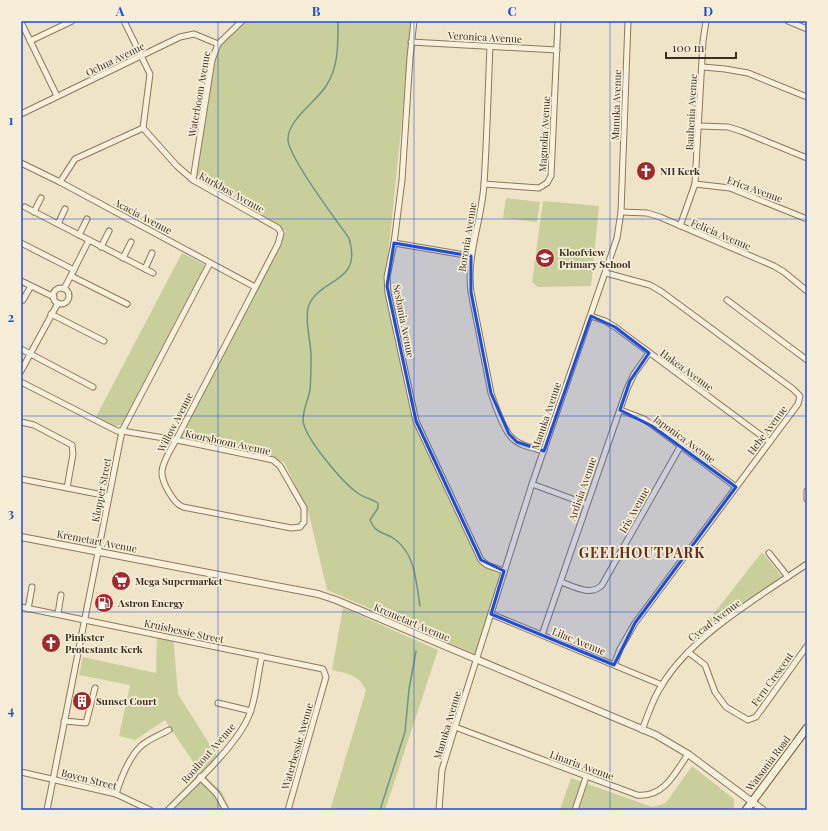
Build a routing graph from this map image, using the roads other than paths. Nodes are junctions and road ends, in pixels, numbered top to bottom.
1 (72, 21) edge
2 (124, 21) edge
3 (242, 21) edge
4 (414, 21) edge
5 (558, 21) edge
6 (628, 21) edge
7 (706, 21) edge
8 (788, 21) edge
9 (21, 22) edge
10 (807, 29) edge
11 (30, 41) junction
12 (411, 42) junction
13 (218, 44) junction
14 (490, 46) junction
15 (557, 50) junction
16 (142, 56) junction
17 (703, 68) junction
18 (57, 96) junction
19 (807, 97) edge
20 (21, 114) edge
21 (699, 126) junction
22 (143, 128) junction
23 (807, 158) edge
24 (21, 163) edge
25 (193, 180) junction
26 (60, 182) junction
27 (484, 184) junction
28 (695, 184) junction
29 (41, 198) dead end
30 (25, 207) dead end
31 (65, 209) dead end
32 (34, 212) junction
33 (621, 212) junction
34 (87, 219) dead end
35 (807, 219) edge
36 (58, 224) junction
37 (680, 226) junction
38 (109, 231) dead end
39 (281, 233) joint
40 (79, 235) junction
41 (89, 240) junction
42 (131, 242) dead end
43 (21, 243) edge
44 (394, 243) junction
45 (101, 247) junction
46 (152, 253) dead end
47 (471, 256) junction
48 (123, 258) junction
49 (210, 263) junction
50 (144, 269) junction
51 (74, 270) junction
52 (606, 272) junction
53 (153, 273) dead end
54 (71, 276) junction
55 (21, 281) edge
56 (31, 286) junction
57 (255, 287) junction
58 (64, 289) junction
59 (807, 291) edge
60 (54, 297) junction
61 (23, 300) dead end
62 (727, 300) dead end
63 (58, 303) junction
64 (127, 304) dead end
65 (51, 314) junction
66 (591, 316) junction
67 (104, 341) dead end
68 (21, 349) edge
69 (649, 353) junction
70 (30, 354) junction
71 (807, 360) edge
72 (21, 371) edge
73 (21, 382) edge
74 (93, 387) dead end
75 (620, 410) junction
76 (21, 422) edge
77 (122, 431) junction
78 (176, 440) junction
79 (770, 442) junction
80 (680, 447) junction
81 (544, 451) junction
82 (21, 479) edge
83 (532, 484) junction
84 (736, 487) junction
85 (67, 488) junction
86 (807, 491) edge
87 (108, 496) junction
88 (807, 499) edge
89 (586, 504) junction
90 (303, 524) joint
91 (21, 537) edge
92 (97, 552) junction
93 (769, 553) dead end
94 (807, 564) edge
95 (504, 571) junction
96 (788, 577) junction
97 (561, 582) junction
98 (32, 587) dead end
99 (61, 594) dead end
100 (21, 607) edge
101 (28, 609) junction
102 (58, 614) junction
103 (491, 614) junction
104 (84, 619) junction
105 (542, 635) junction
106 (807, 646) edge
107 (688, 652) junction
108 (262, 656) junction
109 (477, 660) junction
110 (614, 665) junction
111 (662, 685) junction
112 (95, 688) dead end
113 (323, 688) joint
114 (218, 704) dead end
115 (251, 711) junction
116 (64, 720) junction
117 (455, 727) junction
118 (807, 728) edge
119 (169, 730) dead end
120 (642, 730) junction
121 (688, 754) junction
122 (21, 772) edge
123 (200, 777) junction
124 (586, 777) junction
125 (53, 779) junction
126 (116, 794) junction
127 (752, 802) junction
128 (47, 810) edge
129 (150, 810) edge
130 (168, 810) edge
131 (226, 810) edge
132 (288, 810) edge
133 (439, 810) edge
134 (575, 810) edge
135 (746, 810) edge
136 (763, 810) edge

1 - 11 street
2 - 16 street
3 - 13 street, Waterboom Avenue
4 - 12 street, Sesbania Avenue
5 - 15 street, Magnolia Avenue
6 - 33 street, Manuka Avenue
7 - 17 street, Bauhenia Avenue
8 - 10 street
9 - 11 street
11 - 18 street
12 - 14 street, Veronica Avenue
12 - 44 street, Sesbania Avenue
13 - 16 street, Ochna Avenue
13 - 25 street, Waterboom Avenue
14 - 15 street, Veronica Avenue
14 - 27 street, Boronia Avenue
15 - 27 street, Magnolia Avenue
16 - 18 street, Ochna Avenue
16 - 22 street
17 - 19 street
17 - 21 street, Bauhenia Avenue
18 - 20 street, Ochna Avenue
21 - 23 street
21 - 28 street, Bauhenia Avenue
22 - 25 street, Kurkbos Avenue
22 - 26 street
24 - 26 street, Acacia Avenue
25 - 39 street, Kurkbos Avenue
26 - 49 street, Acacia Avenue
27 - 47 street, Boronia Avenue
28 - 35 street, Erica Avenue
28 - 37 street, Bauhenia Avenue
29 - 32 street
30 - 32 street
31 - 36 street
32 - 36 street
33 - 37 street, Felicia Avenue
33 - 52 street, Manuka Avenue
34 - 40 street
36 - 40 street
37 - 59 street, Felicia Avenue
38 - 45 street
39 - 57 street, Willow Avenue
40 - 41 street
41 - 45 street
41 - 51 street
42 - 48 street
43 - 51 street
44 - 47 street
44 - 95 street, Sesbania Avenue
45 - 48 street
46 - 50 street
47 - 81 street, Boronia Avenue
48 - 50 street
49 - 57 street, Acacia Avenue
49 - 77 street, Klopper Street
50 - 53 street
51 - 54 street
52 - 66 street, Manuka Avenue
52 - 79 street, Hebe Avenue
54 - 58 street
54 - 64 street
55 - 56 street
56 - 60 street
56 - 61 street
57 - 78 street, Willow Avenue
58 - 60 street
58 - 63 street
60 - 63 street
62 - 71 street
63 - 65 street
65 - 67 street
65 - 70 street
66 - 69 street, Hakea Avenue
66 - 81 street, Manuka Avenue
68 - 70 street
69 - 75 street, Ardisia Avenue
69 - 79 street, Hakea Avenue
70 - 72 street
70 - 74 street
73 - 77 street, Koorsboom Avenue
75 - 80 street, Japonica Avenue
75 - 89 street, Ardisia Avenue
76 - 85 street
77 - 78 street, Koorsboom Avenue
77 - 87 street, Klopper Street
78 - 90 street, Koorsboom Avenue
78 - 90 street, Willow Avenue
79 - 84 street, Hebe Avenue
80 - 84 street, Japonica Avenue
80 - 97 street, Iris Avenue
81 - 83 street, Manuka Avenue
82 - 85 street
83 - 89 street
83 - 95 street, Manuka Avenue
84 - 110 street, Hebe Avenue
85 - 87 street
86 - 88 street
87 - 92 street, Klopper Street
89 - 97 street, Ardisia Avenue
91 - 92 street, Kremetart Avenue
92 - 104 street, Klopper Street
92 - 109 street, Kremetart Avenue
93 - 96 street
94 - 96 street, Cycad Avenue
95 - 103 street, Manuka Avenue
96 - 107 street, Cycad Avenue
97 - 105 street, Ardisia Avenue
98 - 101 street
99 - 102 street
100 - 101 street, Kruisbessie Street
101 - 102 street, Kruisbessie Street
102 - 104 street, Kruisbessie Street
103 - 105 street, Lilac Avenue
103 - 109 street, Manuka Avenue
104 - 108 street, Kruisbessie Street
104 - 116 street, Klopper Street
105 - 110 street, Lilac Avenue
106 - 107 street, Fern Crescent
107 - 111 street, Cycad Avenue
108 - 113 street, Kruisbessie Street
108 - 115 street, Rooihout Avenue
109 - 117 street, Manuka Avenue
109 - 120 street, Kremetart Avenue
110 - 111 street, Lilac Avenue
111 - 120 street, Cycad Avenue
112 - 116 street
113 - 132 street, Waterbessie Avenue
114 - 115 street
115 - 123 street, Rooihout Avenue
116 - 125 street, Klopper Street
117 - 124 street, Linaria Avenue
117 - 133 street, Manuka Avenue
118 - 127 main road, Watsonia Road
119 - 126 street
120 - 121 street, Kremetart Avenue
121 - 124 street, Linaria Avenue
121 - 127 street, Kremetart Avenue
122 - 125 street, Boven Street
123 - 130 street, Rooihout Avenue
123 - 131 street
124 - 134 street
125 - 126 street, Boven Street
125 - 128 street, Klopper Street
126 - 129 street, Boven Street
127 - 135 main road, Watsonia Road
127 - 136 street, Kremetart Avenue

